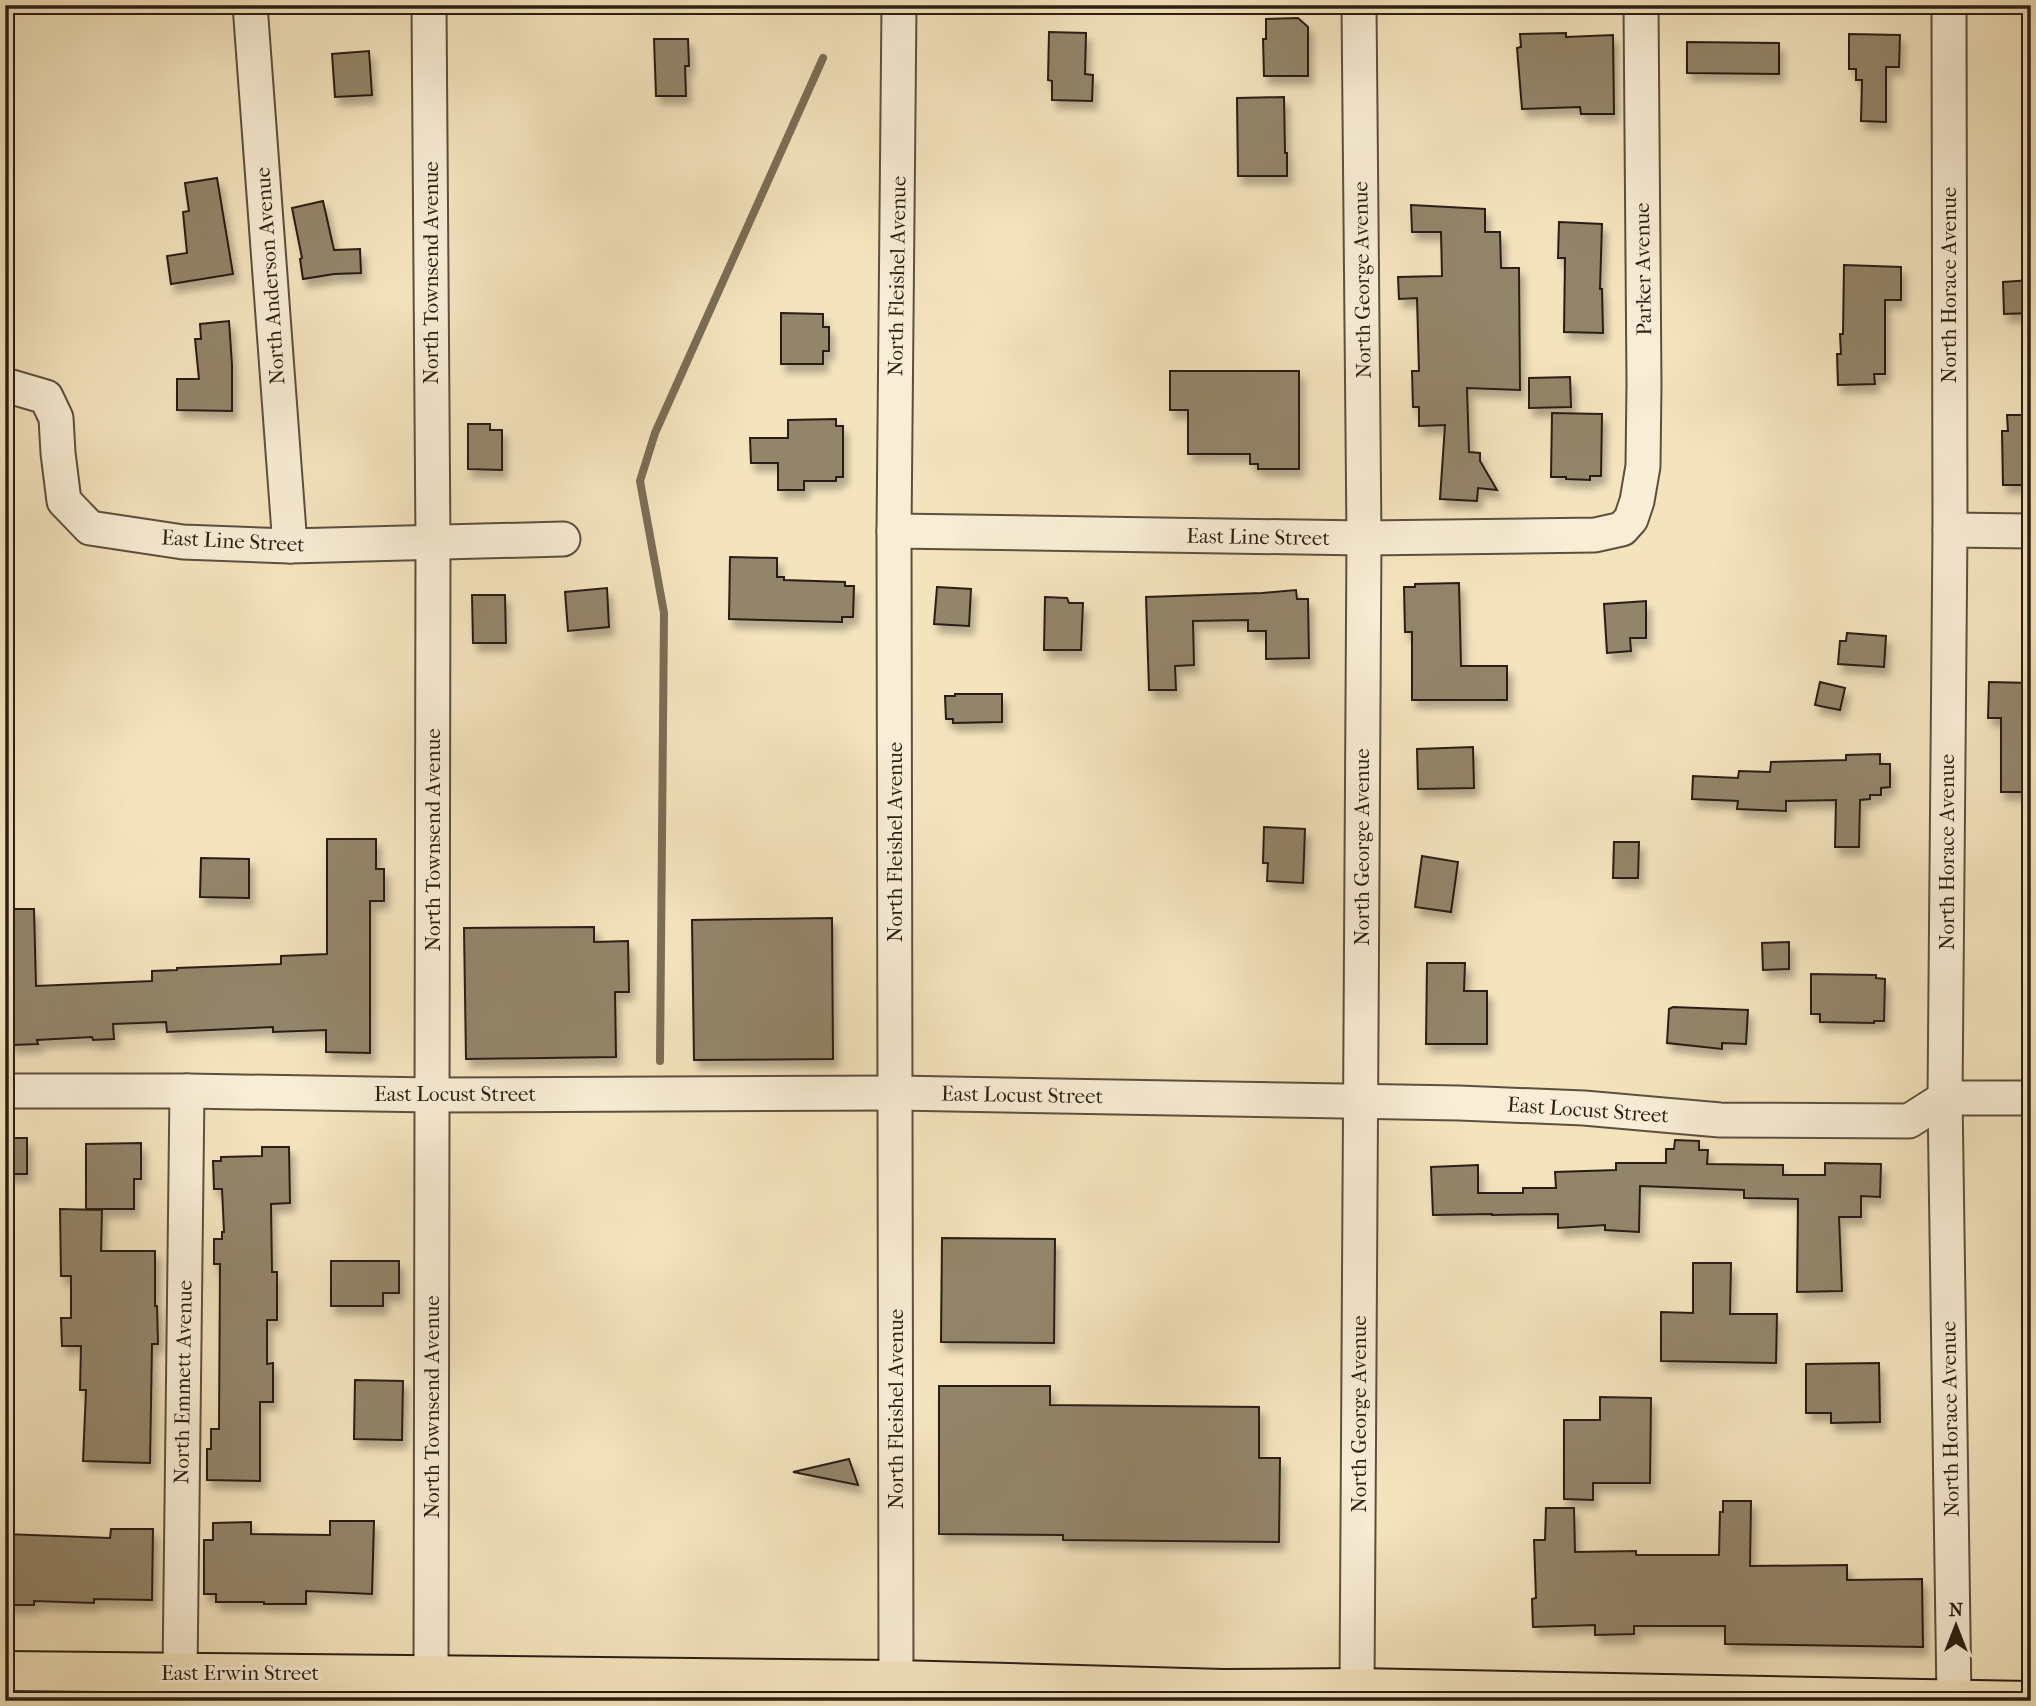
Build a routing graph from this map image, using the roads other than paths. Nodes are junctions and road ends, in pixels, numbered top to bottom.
1 (250, 5) edge
2 (429, 5) edge
3 (900, 5) edge
4 (1359, 5) edge
5 (1641, 5) edge
6 (1949, 5) edge
7 (5, 385) edge
8 (1622, 529) joint
9 (1950, 530) junction
10 (894, 531) junction
11 (2031, 531) edge
12 (1364, 538) junction
13 (563, 539) dead end
14 (433, 543) junction
15 (290, 546) junction
16 (5, 1091) edge
17 (187, 1091) junction
18 (897, 1093) junction
19 (432, 1096) junction
20 (1945, 1098) junction
21 (2031, 1098) edge
22 (1360, 1101) junction
23 (5, 1671) edge
24 (180, 1672) junction
25 (431, 1675) junction
26 (896, 1680) junction
27 (253, 1688) edge
28 (1357, 1688) junction
29 (715, 1689) edge
30 (1223, 1695) edge
31 (1954, 1698) junction
32 (1836, 1700) edge
33 (2029, 1701) edge

1 - 15 street, North Anderson Avenue
2 - 14 street, North Townsend Avenue
3 - 10 street, North Fleishel Avenue
4 - 12 street, North George Avenue
5 - 8 street, Parker Avenue
6 - 9 street, North Horace Avenue
7 - 15 street, East Line Street
8 - 12 street, East Line Street
9 - 11 street
9 - 20 street, North Horace Avenue
10 - 12 street, East Line Street
10 - 18 street, North Fleishel Avenue
12 - 22 street, North George Avenue
13 - 14 street, East Line Street
14 - 15 street, East Line Street
14 - 19 street, North Townsend Avenue
16 - 17 street, East Locust Street
17 - 19 street, East Locust Street
17 - 24 street, North Emmett Avenue
18 - 19 street, East Locust Street
18 - 22 street, East Locust Street
18 - 26 street, North Fleishel Avenue
19 - 25 street, North Townsend Avenue
20 - 21 street
20 - 22 street, East Locust Street
20 - 31 street, North Horace Avenue
22 - 28 street, North George Avenue
23 - 24 main road, East Erwin Street
24 - 27 main road, East Erwin Street
25 - 27 main road, East Erwin Street
25 - 29 main road, East Erwin Street
26 - 29 main road, East Erwin Street
26 - 30 main road, East Erwin Street
28 - 30 main road, East Erwin Street
28 - 32 main road, East Erwin Street
31 - 32 main road, East Erwin Street
31 - 33 main road, East Erwin Street

